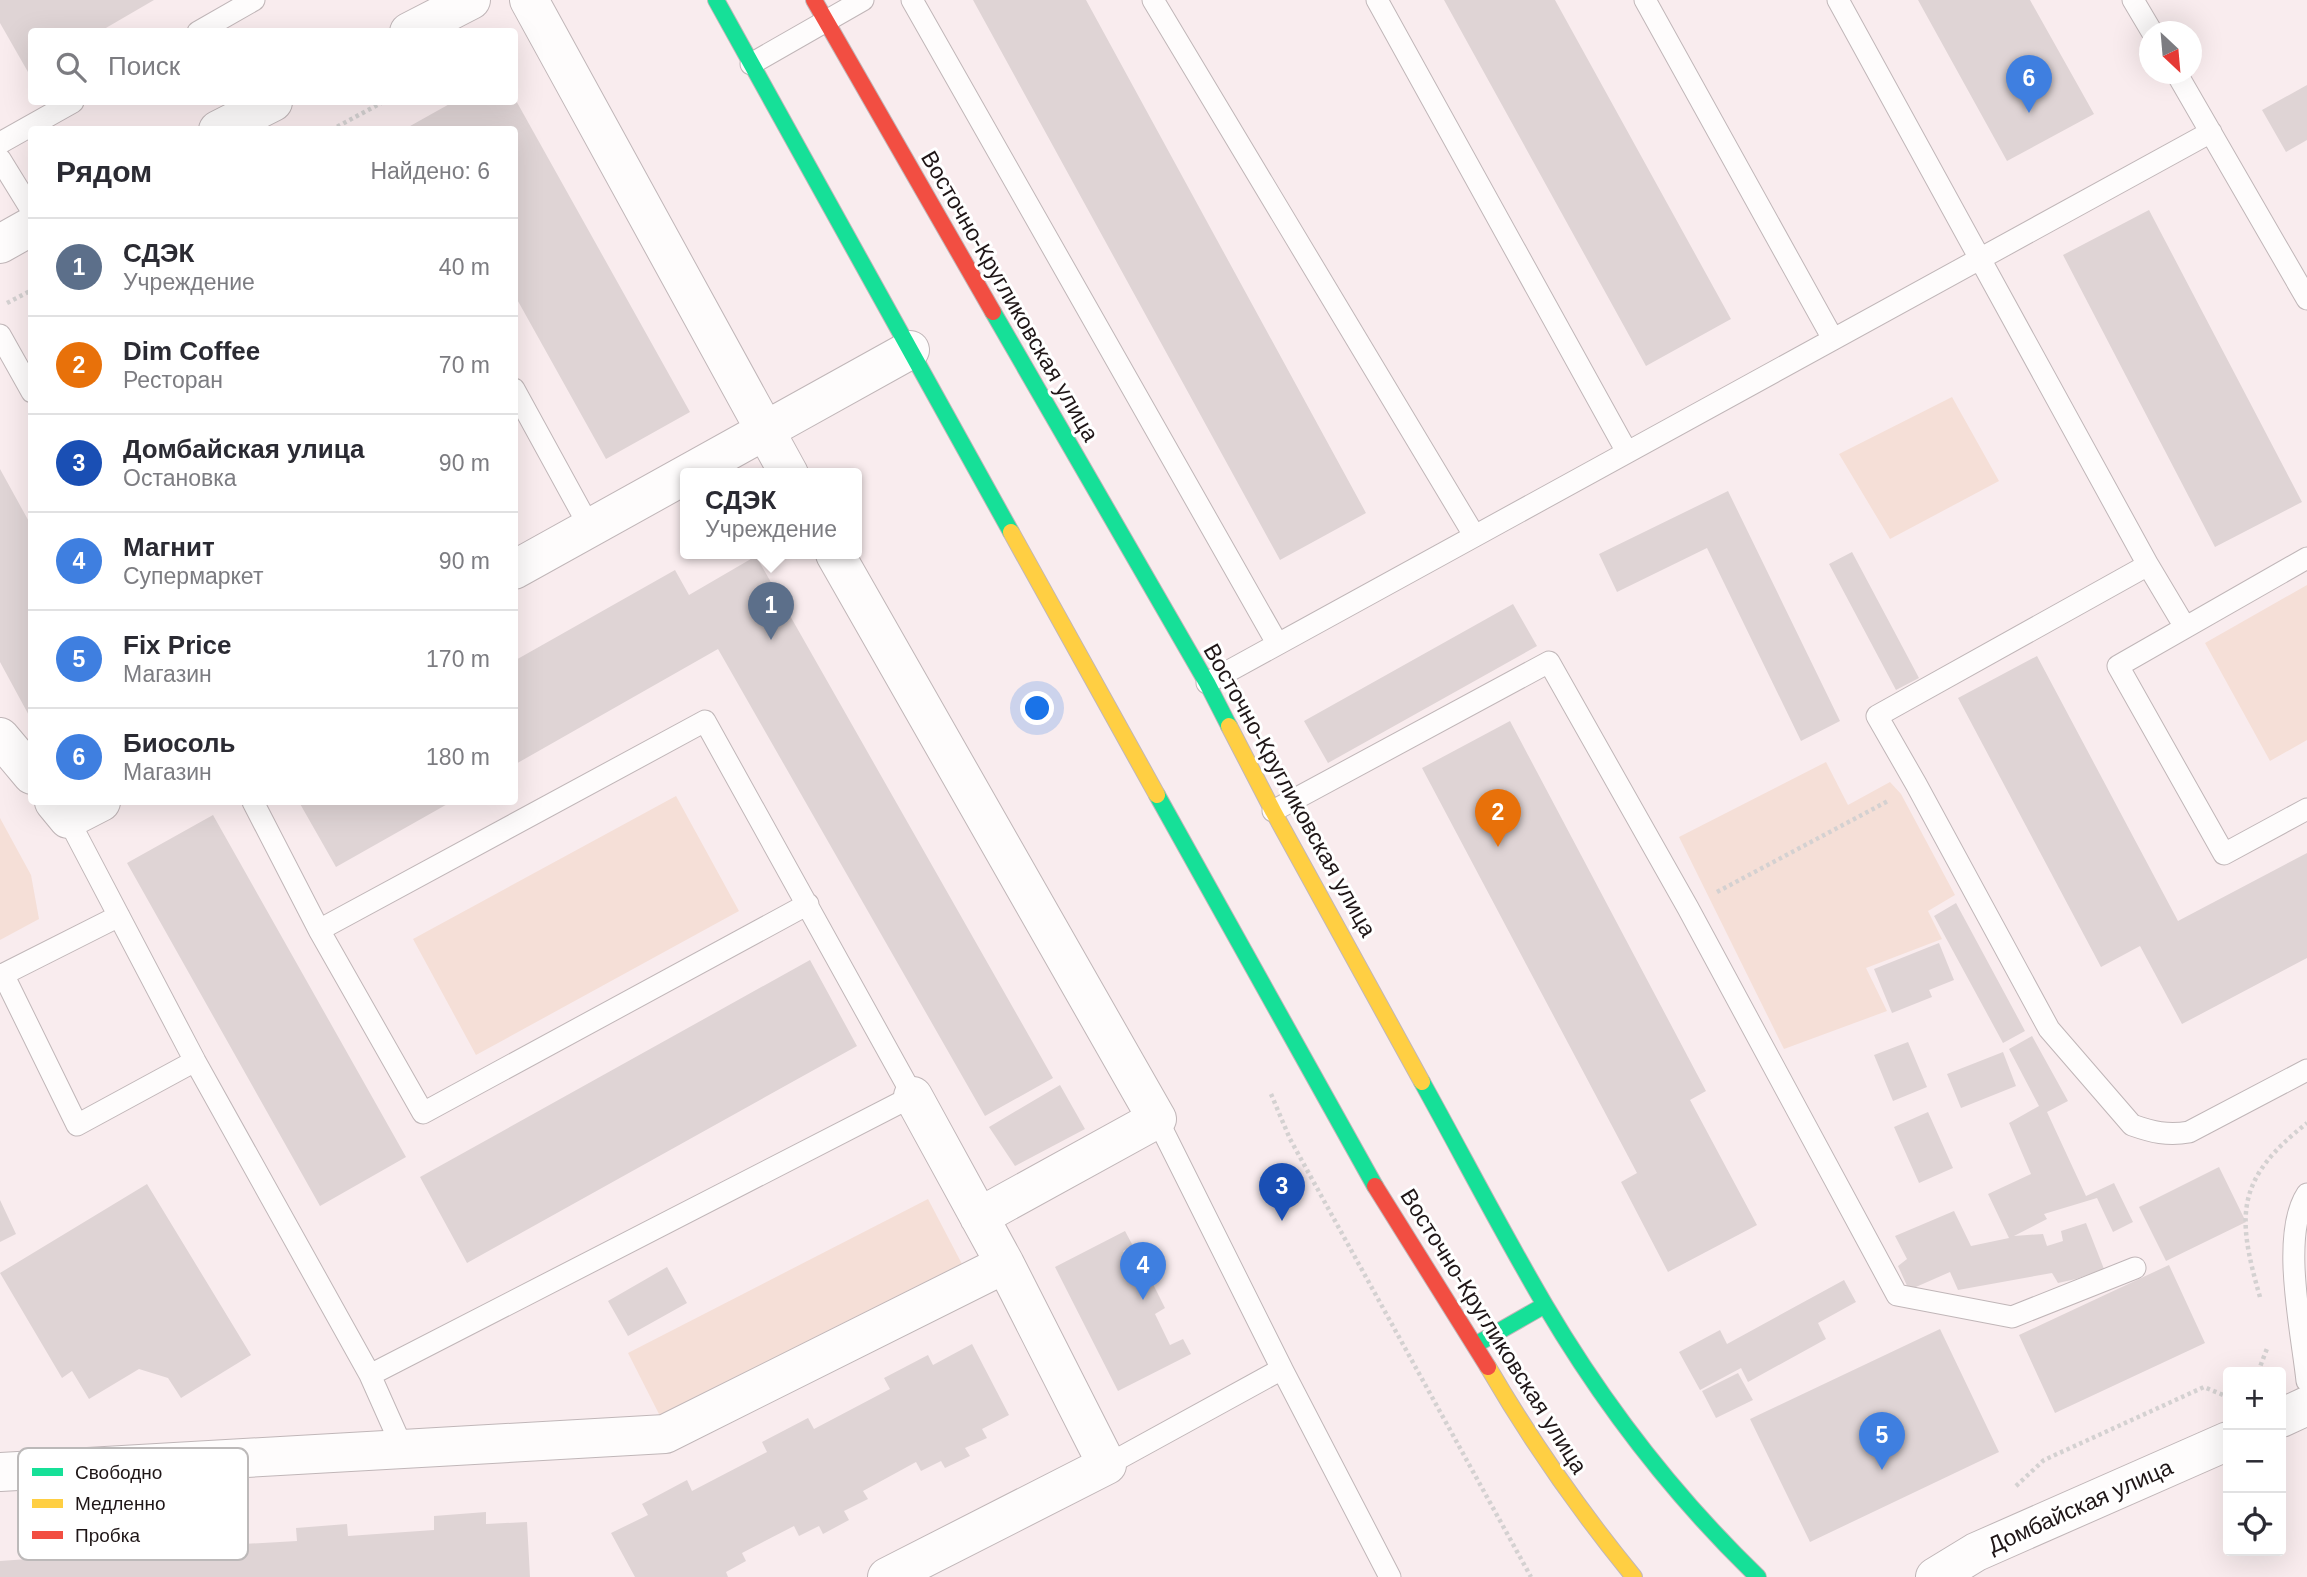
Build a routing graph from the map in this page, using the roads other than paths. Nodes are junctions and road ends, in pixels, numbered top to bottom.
1 (254, 0) edge
2 (471, 0) edge
3 (529, 0) edge
4 (716, 0) edge
5 (814, 0) edge
6 (863, 0) edge
7 (912, 0) edge
8 (1153, 0) edge
9 (1377, 0) edge
10 (1645, 0) edge
11 (1838, 0) edge
12 (2133, 0) edge
13 (2145, 21) edge
14 (826, 22) junction
15 (205, 28) edge
16 (417, 28) edge
17 (751, 64) junction
18 (2183, 84) edge
19 (68, 105) edge
20 (267, 105) edge
21 (30, 126) edge
22 (226, 126) edge
23 (28, 127) edge
24 (2211, 132) junction
25 (0, 143) edge
26 (0, 159) edge
27 (28, 204) edge
28 (28, 228) edge
29 (0, 244) edge
30 (1980, 257) junction
31 (2307, 299) edge
32 (0, 335) edge
33 (1832, 339) junction
34 (910, 350) junction
35 (28, 385) edge
36 (518, 396) edge
37 (764, 430) junction
38 (1627, 452) junction
39 (695, 468) edge
40 (786, 468) edge
41 (680, 476) edge
42 (589, 526) junction
43 (1474, 535) junction
44 (2307, 558) edge
45 (838, 559) edge
46 (2148, 565) junction
47 (518, 567) edge
48 (2185, 627) junction
49 (1277, 643) junction
50 (1207, 682) junction
51 (0, 737) edge
52 (28, 770) edge
53 (86, 805) edge
54 (255, 805) edge
55 (2307, 808) edge
56 (61, 810) edge
57 (1273, 811) junction
58 (808, 904) junction
59 (119, 916) junction
60 (319, 930) junction
61 (1, 975) edge
62 (195, 1062) junction
63 (2307, 1070) edge
64 (913, 1096) junction
65 (1157, 1119) junction
66 (2307, 1194) edge
67 (979, 1217) junction
68 (1005, 1264) junction
69 (2135, 1268) dead end
70 (1545, 1305) junction
71 (1475, 1345) junction
72 (1282, 1369) junction
73 (370, 1375) junction
74 (2307, 1381) edge
75 (2307, 1406) edge
76 (2286, 1416) edge
77 (2223, 1443) edge
78 (403, 1449) junction
79 (248, 1458) edge
80 (1107, 1465) junction
81 (18, 1471) edge
82 (0, 1472) edge
83 (1966, 1564) edge
84 (887, 1577) edge
85 (1390, 1577) edge
86 (1634, 1577) edge
87 (1758, 1577) edge
88 (1935, 1577) edge

1 - 15 lane
2 - 16 street
3 - 37 street
4 - 17 street, Восточно-Кругликовская улица
5 - 14 street, Восточно-Кругликовская улица
6 - 14 lane
7 - 49 lane
8 - 43 lane
9 - 38 lane
10 - 33 lane
11 - 30 lane
12 - 13 lane
14 - 17 lane
14 - 50 street, Восточно-Кругликовская улица
17 - 34 street, Восточно-Кругликовская улица
18 - 24 lane
19 - 21 lane
20 - 22 street
23 - 25 lane
24 - 30 lane
24 - 31 lane
26 - 27 lane
28 - 29 street
30 - 33 lane
30 - 46 lane
32 - 35 lane
33 - 38 lane
34 - 37 street
34 - 71 street, Восточно-Кругликовская улица
36 - 42 lane
37 - 39 street
37 - 40 street
38 - 43 lane
41 - 42 street
42 - 47 street
43 - 49 lane
44 - 48 lane
45 - 65 street
46 - 48 lane
46 - 63 lane
48 - 55 lane
49 - 50 lane
50 - 57 street, Восточно-Кругликовская улица
51 - 52 street
53 - 56 street
54 - 60 lane
56 - 59 lane
57 - 69 lane
57 - 70 street, Восточно-Кругликовская улица
58 - 60 lane
58 - 60 lane
58 - 64 lane
59 - 61 lane
59 - 62 lane
61 - 62 lane
62 - 73 lane
64 - 67 street
64 - 73 lane
65 - 67 street
65 - 72 lane
66 - 74 lane
67 - 68 street
68 - 78 street
68 - 80 street
70 - 71 street
70 - 87 street, Восточно-Кругликовская улица
71 - 86 street, Восточно-Кругликовская улица
72 - 80 lane
72 - 85 lane
73 - 78 lane
75 - 76 street
77 - 83 street, Домбайская улица
78 - 79 street
80 - 84 street
81 - 82 street
83 - 88 street, Домбайская улица

